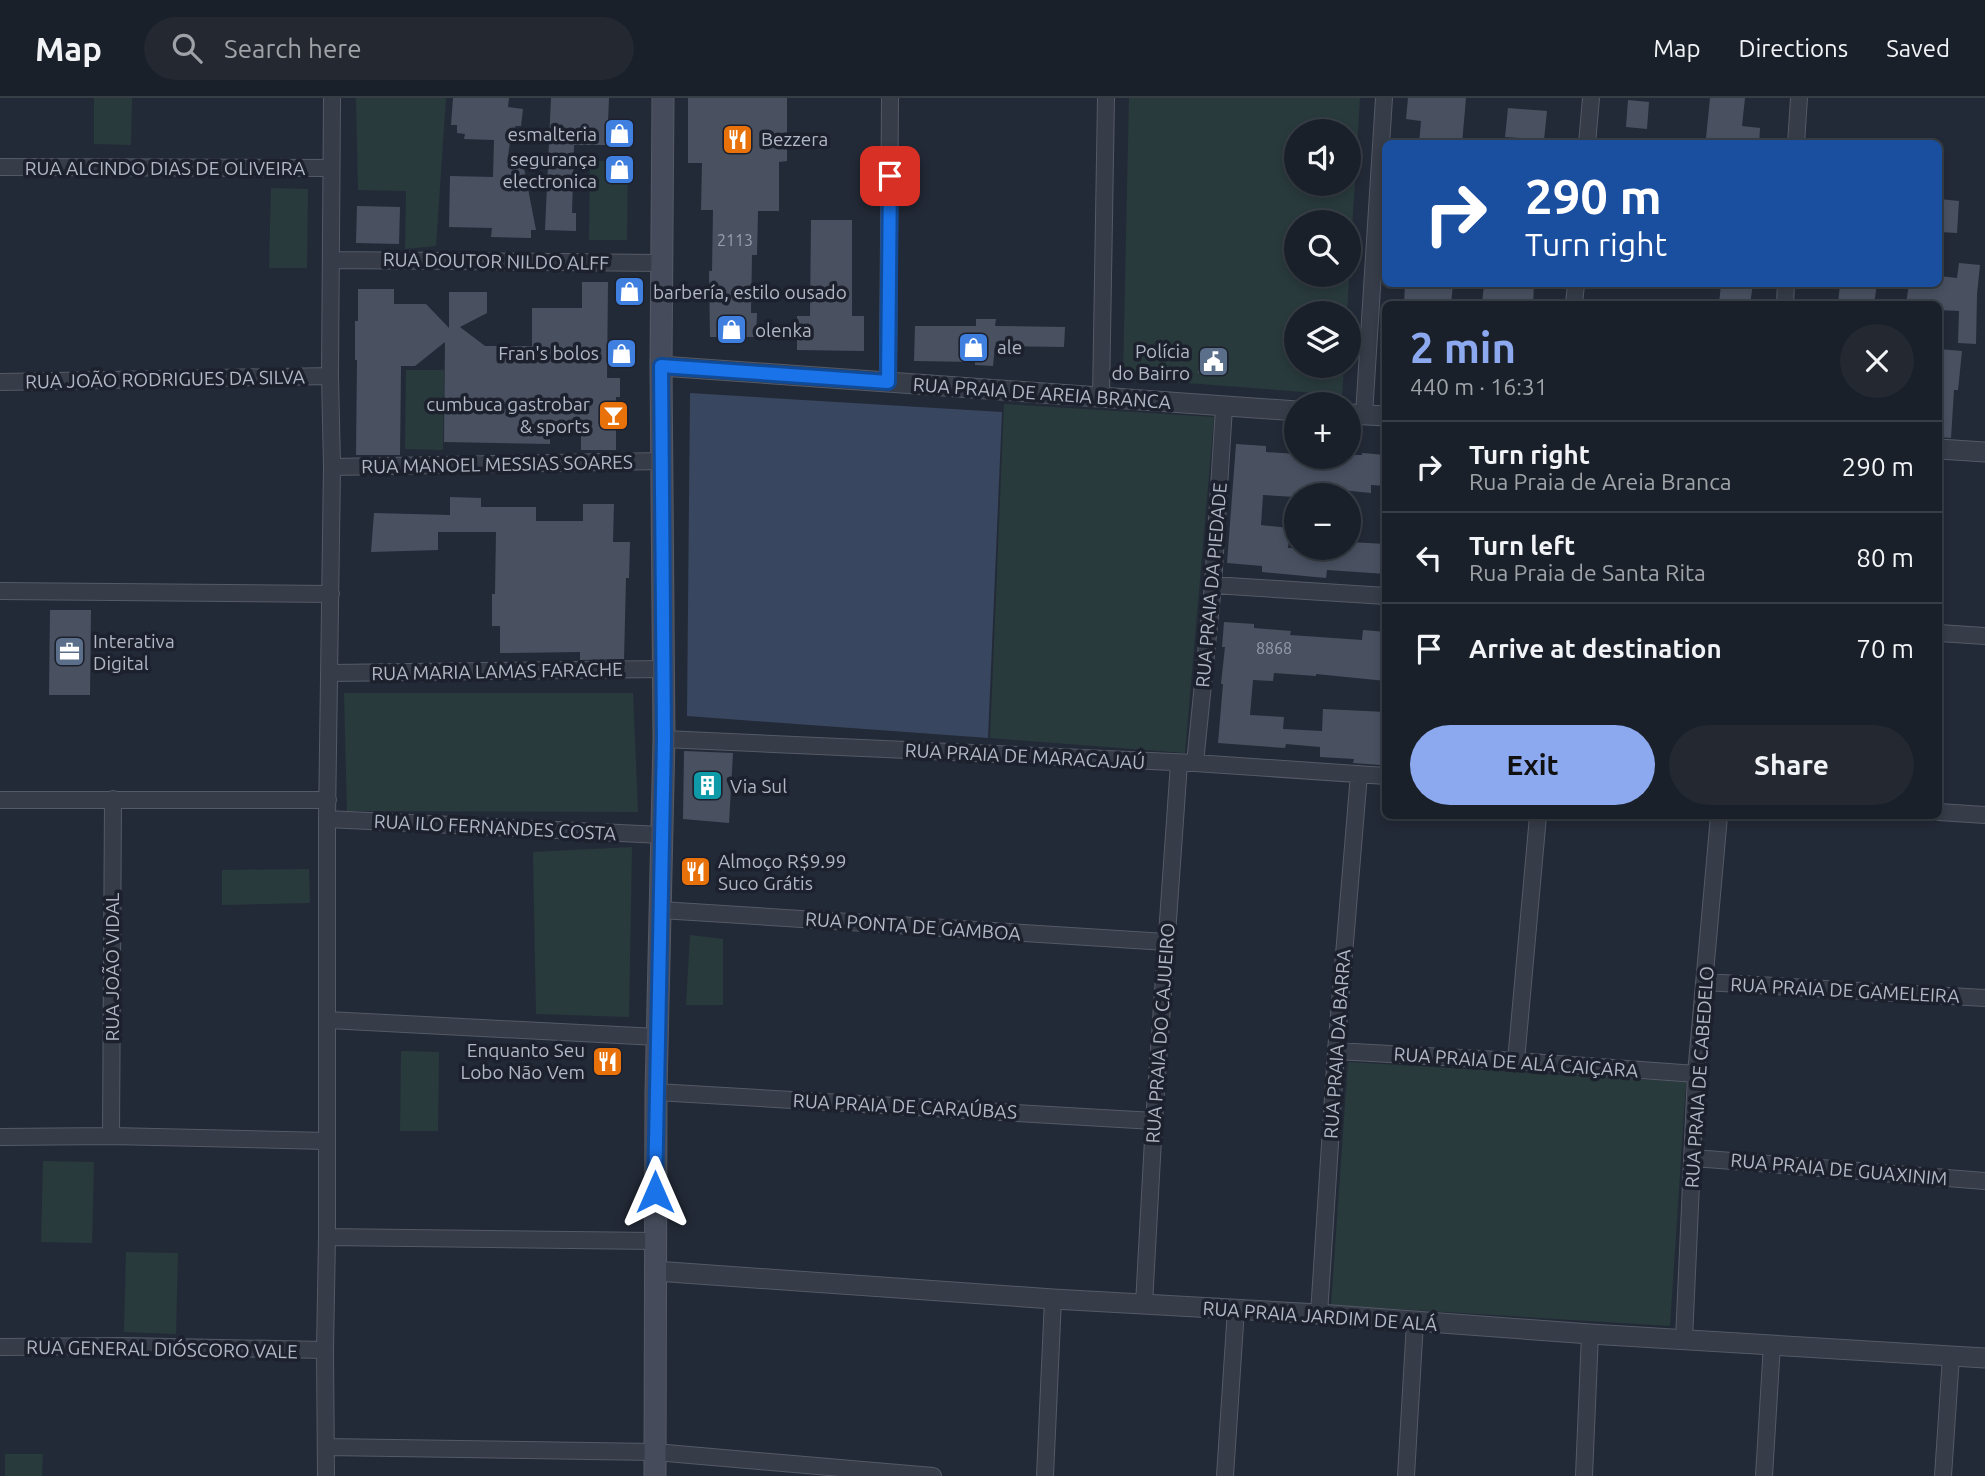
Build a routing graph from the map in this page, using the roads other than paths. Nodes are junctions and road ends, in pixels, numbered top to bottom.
1 (332, 98) edge
2 (663, 98) edge
3 (890, 98) edge
4 (1106, 98) edge
5 (1384, 98) edge
6 (1591, 98) edge
7 (1799, 98) edge
8 (1587, 140) edge
9 (1796, 140) edge
10 (0, 167) edge
11 (331, 168) junction
12 (331, 260) junction
13 (662, 263) junction
14 (661, 366) junction
15 (330, 376) junction
16 (0, 382) edge
17 (888, 382) junction
18 (1359, 392) edge
19 (1101, 397) junction
20 (1224, 407) junction
21 (1284, 410) edge
22 (1361, 414) edge
23 (1382, 416) edge
24 (1942, 449) edge
25 (1985, 452) edge
26 (662, 461) junction
27 (332, 467) junction
28 (1213, 585) junction
29 (0, 591) edge
30 (331, 594) junction
31 (1382, 596) edge
32 (1942, 633) edge
33 (1985, 636) edge
34 (664, 669) junction
35 (330, 673) junction
36 (664, 739) junction
37 (1187, 763) junction
38 (1359, 774) junction
39 (1382, 776) edge
40 (113, 799) junction
41 (0, 800) edge
42 (328, 800) junction
43 (1942, 812) edge
44 (1985, 815) edge
45 (327, 819) junction
46 (1538, 819) edge
47 (1718, 819) edge
48 (662, 835) junction
49 (661, 910) junction
50 (1166, 942) junction
51 (1704, 982) junction
52 (1985, 998) edge
53 (328, 1020) junction
54 (657, 1037) junction
55 (1336, 1051) junction
56 (1516, 1061) junction
57 (1696, 1074) junction
58 (656, 1092) junction
59 (1154, 1121) junction
60 (111, 1136) junction
61 (0, 1137) edge
62 (326, 1141) junction
63 (1694, 1158) junction
64 (1985, 1181) edge
65 (327, 1237) junction
66 (655, 1241) junction
67 (655, 1271) junction
68 (1053, 1299) junction
69 (1144, 1304) junction
70 (1236, 1310) junction
71 (1319, 1314) junction
72 (1415, 1322) junction
73 (1590, 1334) junction
74 (1684, 1339) junction
75 (1772, 1344) junction
76 (0, 1347) edge
77 (325, 1350) junction
78 (1951, 1356) junction
79 (1985, 1358) edge
80 (326, 1447) junction
81 (655, 1452) junction
82 (326, 1476) edge
83 (655, 1476) edge
84 (933, 1476) edge
85 (1045, 1476) edge
86 (1225, 1476) edge
87 (1406, 1476) edge
88 (1584, 1476) edge
89 (1764, 1476) edge
90 (1943, 1476) edge

1 - 11 street
2 - 13 main road
3 - 17 street
4 - 19 street
5 - 18 street
6 - 8 street
7 - 9 street
10 - 11 street, RUA ALCINDO DIAS DE OLIVEIRA
11 - 12 street
12 - 13 street, RUA DOUTOR NILDO ALFF
12 - 15 street
13 - 14 main road
14 - 17 street, RUA PRAIA DE AREIA BRANCA
14 - 26 main road
15 - 16 street, RUA JOÃO RODRIGUES DA SILVA
15 - 27 street
17 - 19 street, RUA PRAIA DE AREIA BRANCA
19 - 20 street, RUA PRAIA DE AREIA BRANCA
20 - 21 street, RUA PRAIA DE AREIA BRANCA
20 - 28 street, RUA PRAIA DA PIEDADE
22 - 23 street
24 - 25 street
26 - 27 street, RUA MANOEL MESSIAS SOARES
26 - 34 main road
27 - 30 street
28 - 31 street
28 - 37 street, RUA PRAIA DA PIEDADE
29 - 30 street
30 - 35 street
32 - 33 street
34 - 35 street, RUA MARIA LAMAS FARACHE
34 - 36 main road
35 - 42 street
36 - 37 street, RUA PRAIA DE MARACAJAÚ
36 - 48 main road
37 - 38 street, RUA PRAIA DE MARACAJAÚ
37 - 50 street, RUA PRAIA DO CAJUEIRO
38 - 39 street, RUA PRAIA DE MARACAJAÚ
38 - 55 street, RUA PRAIA DA BARRA
40 - 41 street
40 - 42 street
40 - 60 street, RUA JOÃO VIDAL
42 - 45 street
43 - 44 street
45 - 48 street, RUA ILO FERNANDES COSTA
45 - 53 street
46 - 56 street
47 - 51 street, RUA PRAIA DE CABEDELO
48 - 49 main road
49 - 50 street, RUA PONTA DE GAMBOA
49 - 54 main road
50 - 59 street, RUA PRAIA DO CAJUEIRO
51 - 52 street, RUA PRAIA DE GAMELEIRA
51 - 57 street, RUA PRAIA DE CABEDELO
53 - 54 street
53 - 62 street
54 - 58 main road
55 - 56 street, RUA PRAIA DE ALÁ CAIÇARA
55 - 71 street, RUA PRAIA DA BARRA
56 - 57 street, RUA PRAIA DE ALÁ CAIÇARA
57 - 63 street, RUA PRAIA DE CABEDELO
58 - 59 street, RUA PRAIA DE CARAÚBAS
58 - 66 main road
59 - 69 street, RUA PRAIA DO CAJUEIRO
60 - 61 street
60 - 62 street
62 - 65 street
63 - 64 street, RUA PRAIA DE GUAXINIM
63 - 74 street, RUA PRAIA DE CABEDELO
65 - 66 street
65 - 77 street
66 - 67 main road
67 - 68 street, RUA PRAIA JARDIM DE ALÁ
67 - 81 main road
68 - 69 street, RUA PRAIA JARDIM DE ALÁ
68 - 85 street
69 - 70 street, RUA PRAIA JARDIM DE ALÁ
70 - 71 street, RUA PRAIA JARDIM DE ALÁ
70 - 86 street
71 - 72 street, RUA PRAIA JARDIM DE ALÁ
72 - 73 street, RUA PRAIA JARDIM DE ALÁ
72 - 87 street
73 - 74 street, RUA PRAIA JARDIM DE ALÁ
73 - 88 street
74 - 75 street, RUA PRAIA JARDIM DE ALÁ
75 - 78 street, RUA PRAIA JARDIM DE ALÁ
75 - 89 street
76 - 77 street, RUA GENERAL DIÓSCORO VALE
77 - 80 street
78 - 79 street, RUA PRAIA JARDIM DE ALÁ
78 - 90 street
80 - 81 street
80 - 82 street
81 - 83 main road
81 - 84 street

